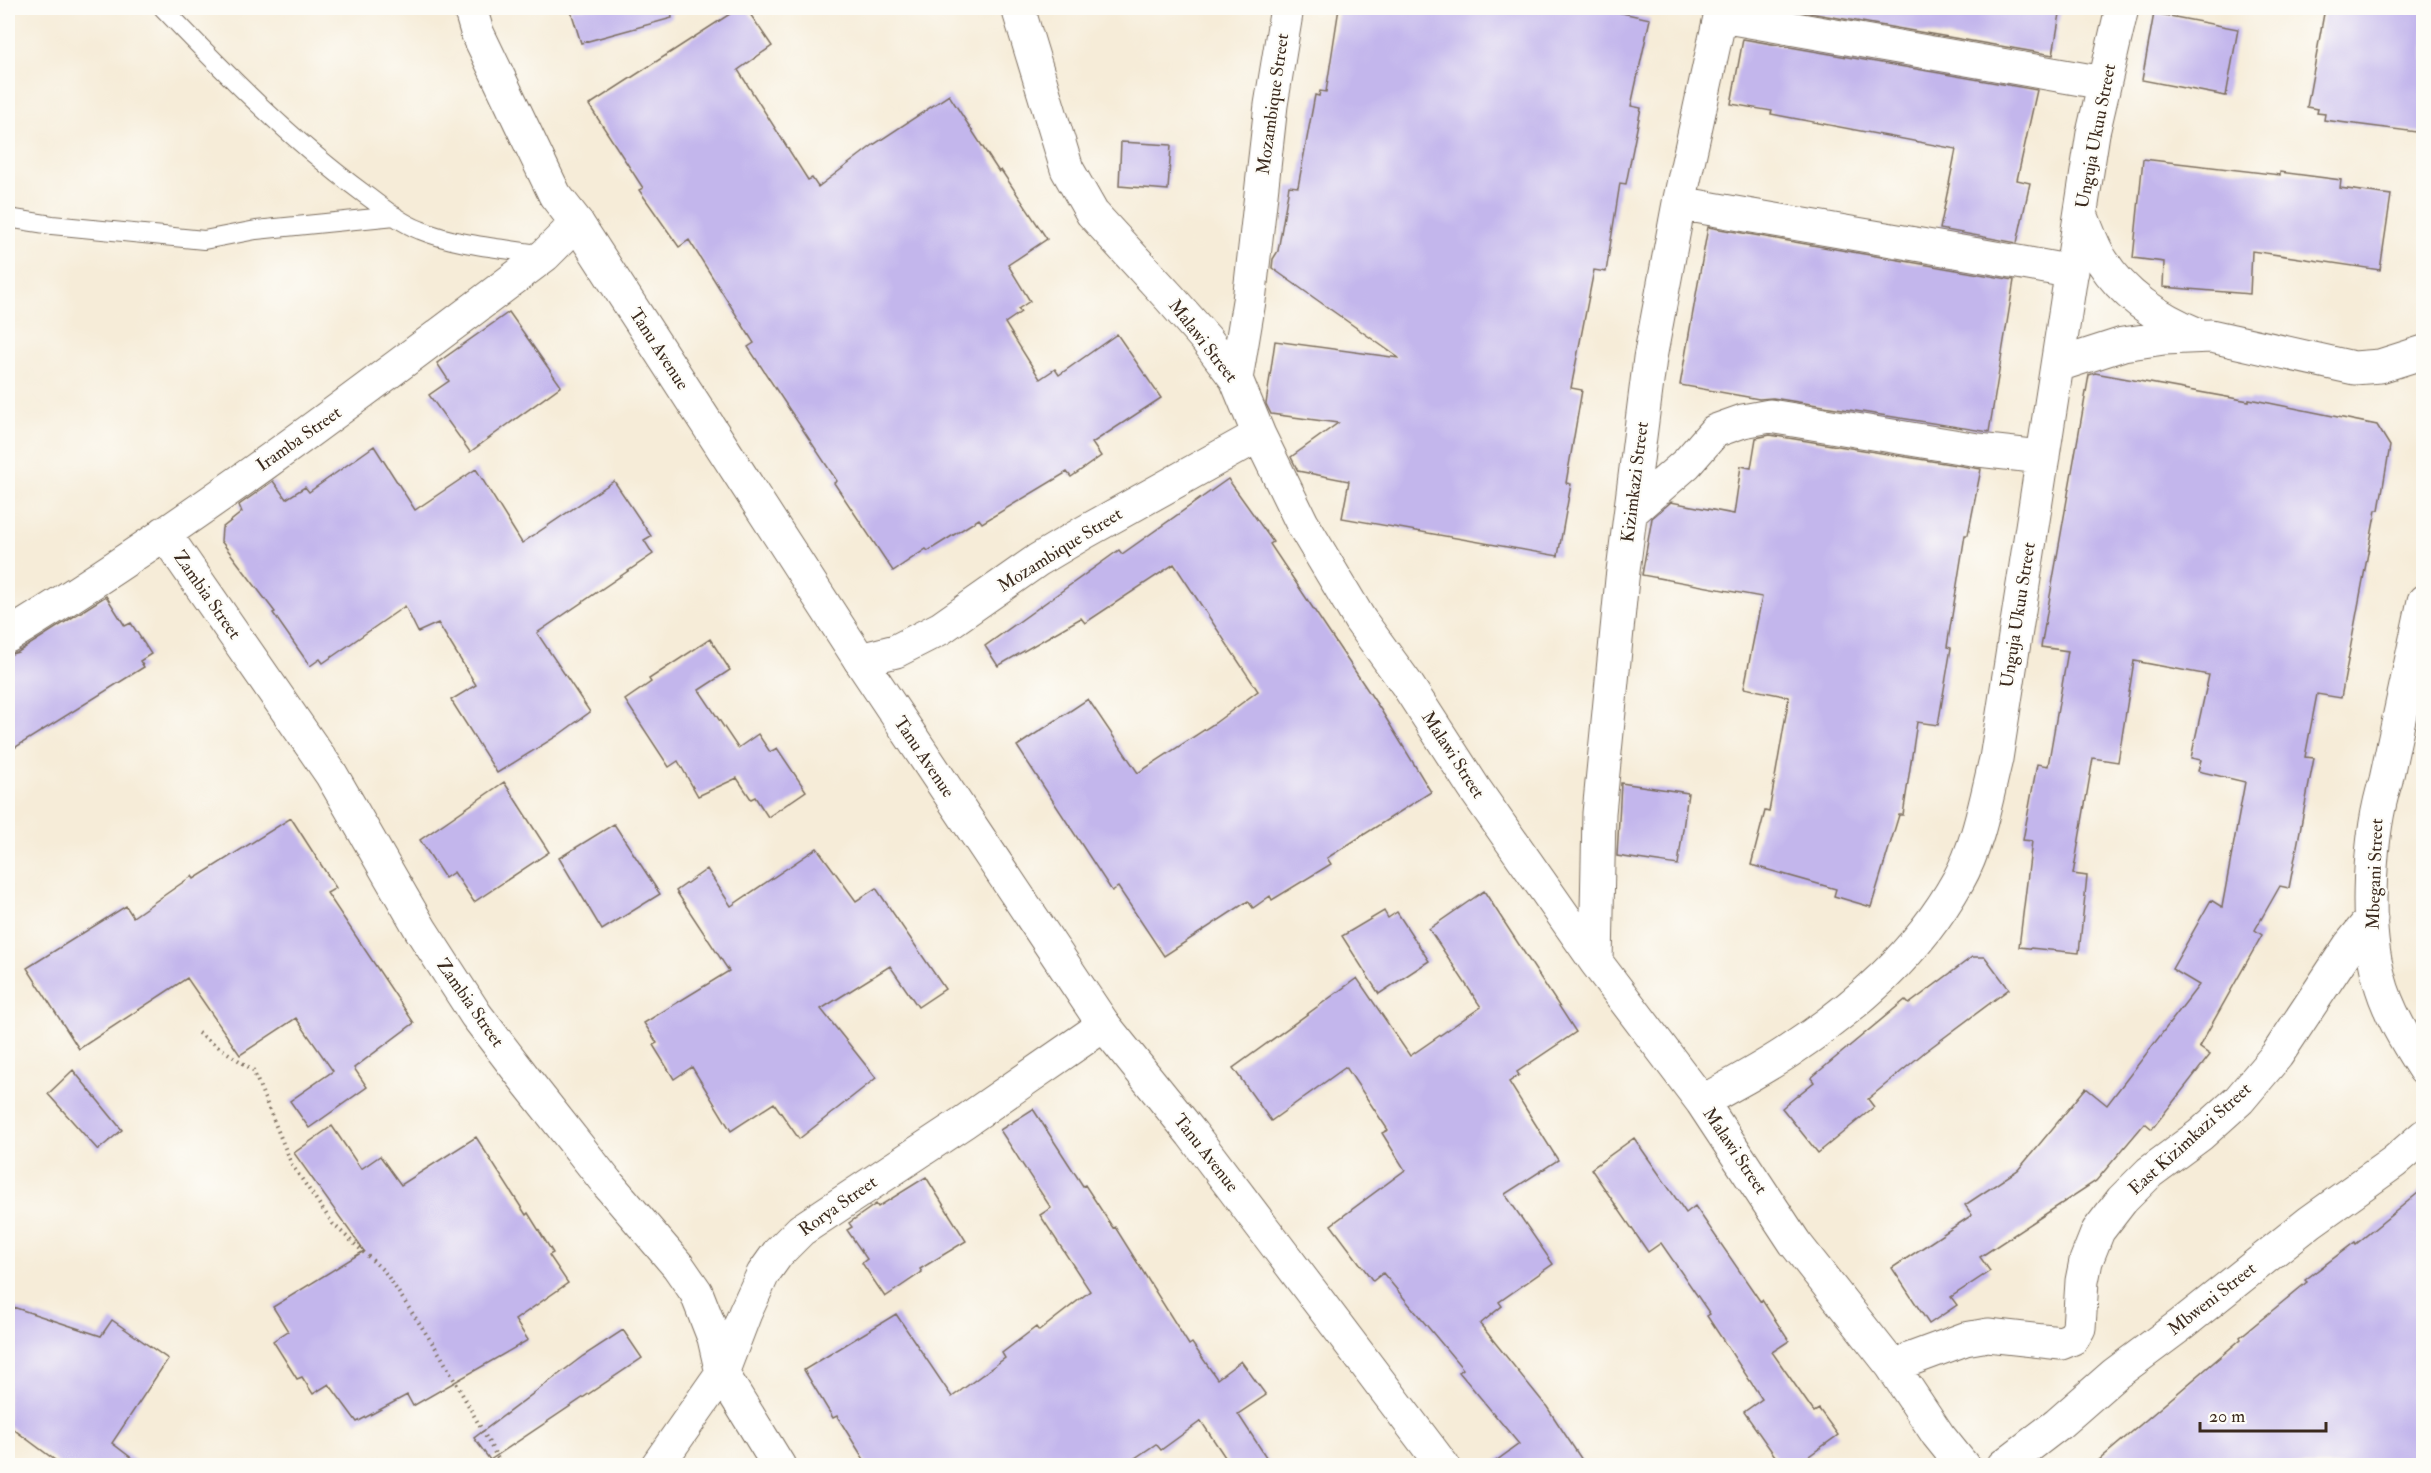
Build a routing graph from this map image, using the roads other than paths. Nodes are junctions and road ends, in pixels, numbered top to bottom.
1 (164, 8) edge
2 (470, 8) edge
3 (1018, 8) edge
4 (1287, 8) edge
5 (2122, 8) edge
6 (1721, 12) edge
7 (2104, 83) junction
8 (1679, 203) junction
9 (2081, 214) junction
10 (395, 216) junction
11 (8, 218) edge
12 (577, 223) junction
13 (545, 255) junction
14 (2072, 272) junction
15 (2204, 337) junction
16 (2424, 352) edge
17 (2058, 365) junction
18 (1236, 379) junction
19 (1258, 435) junction
20 (2043, 457) junction
21 (1632, 511) junction
22 (164, 533) junction
23 (2424, 601) edge
24 (8, 636) edge
25 (860, 660) junction
26 (2371, 919) junction
27 (1596, 962) junction
28 (1104, 1025) junction
29 (2424, 1069) edge
30 (1702, 1102) junction
31 (2424, 1136) edge
32 (1892, 1366) junction
33 (722, 1372) junction
34 (657, 1466) edge
35 (779, 1466) edge
36 (1443, 1466) edge
37 (1963, 1466) edge
38 (2003, 1466) edge

1 - 10 lane
2 - 12 street, Tanu Avenue
3 - 18 street, Malawi Street
4 - 18 street, Mozambique Street
5 - 7 street, Unguja Ukuu Street
6 - 7 street
6 - 8 street, Kizimkazi Street
7 - 9 street, Unguja Ukuu Street
8 - 14 street
8 - 21 street, Kizimkazi Street
9 - 14 street, Unguja Ukuu Street
9 - 15 street
10 - 11 lane
10 - 13 lane
12 - 13 street, Iramba Street
12 - 25 street, Tanu Avenue
13 - 22 street, Iramba Street
14 - 17 street, Unguja Ukuu Street
15 - 16 street
15 - 17 street
17 - 20 street, Unguja Ukuu Street
18 - 19 street, Malawi Street
19 - 25 street, Mozambique Street
19 - 27 street, Malawi Street
20 - 21 street
20 - 30 street, Unguja Ukuu Street
21 - 27 street, Kizimkazi Street
22 - 24 street, Iramba Street
22 - 33 street, Zambia Street
23 - 26 street, Mbegani Street
25 - 28 street, Tanu Avenue
26 - 29 street, Mbegani Street
26 - 32 street, East Kizimkazi Street
27 - 30 street, Malawi Street
28 - 33 street, Rorya Street
28 - 36 street, Tanu Avenue
30 - 32 street, Malawi Street
31 - 38 street, Mbweni Street
32 - 37 street, Malawi Street
33 - 34 street, Rorya Street
33 - 35 street, Zambia Street

